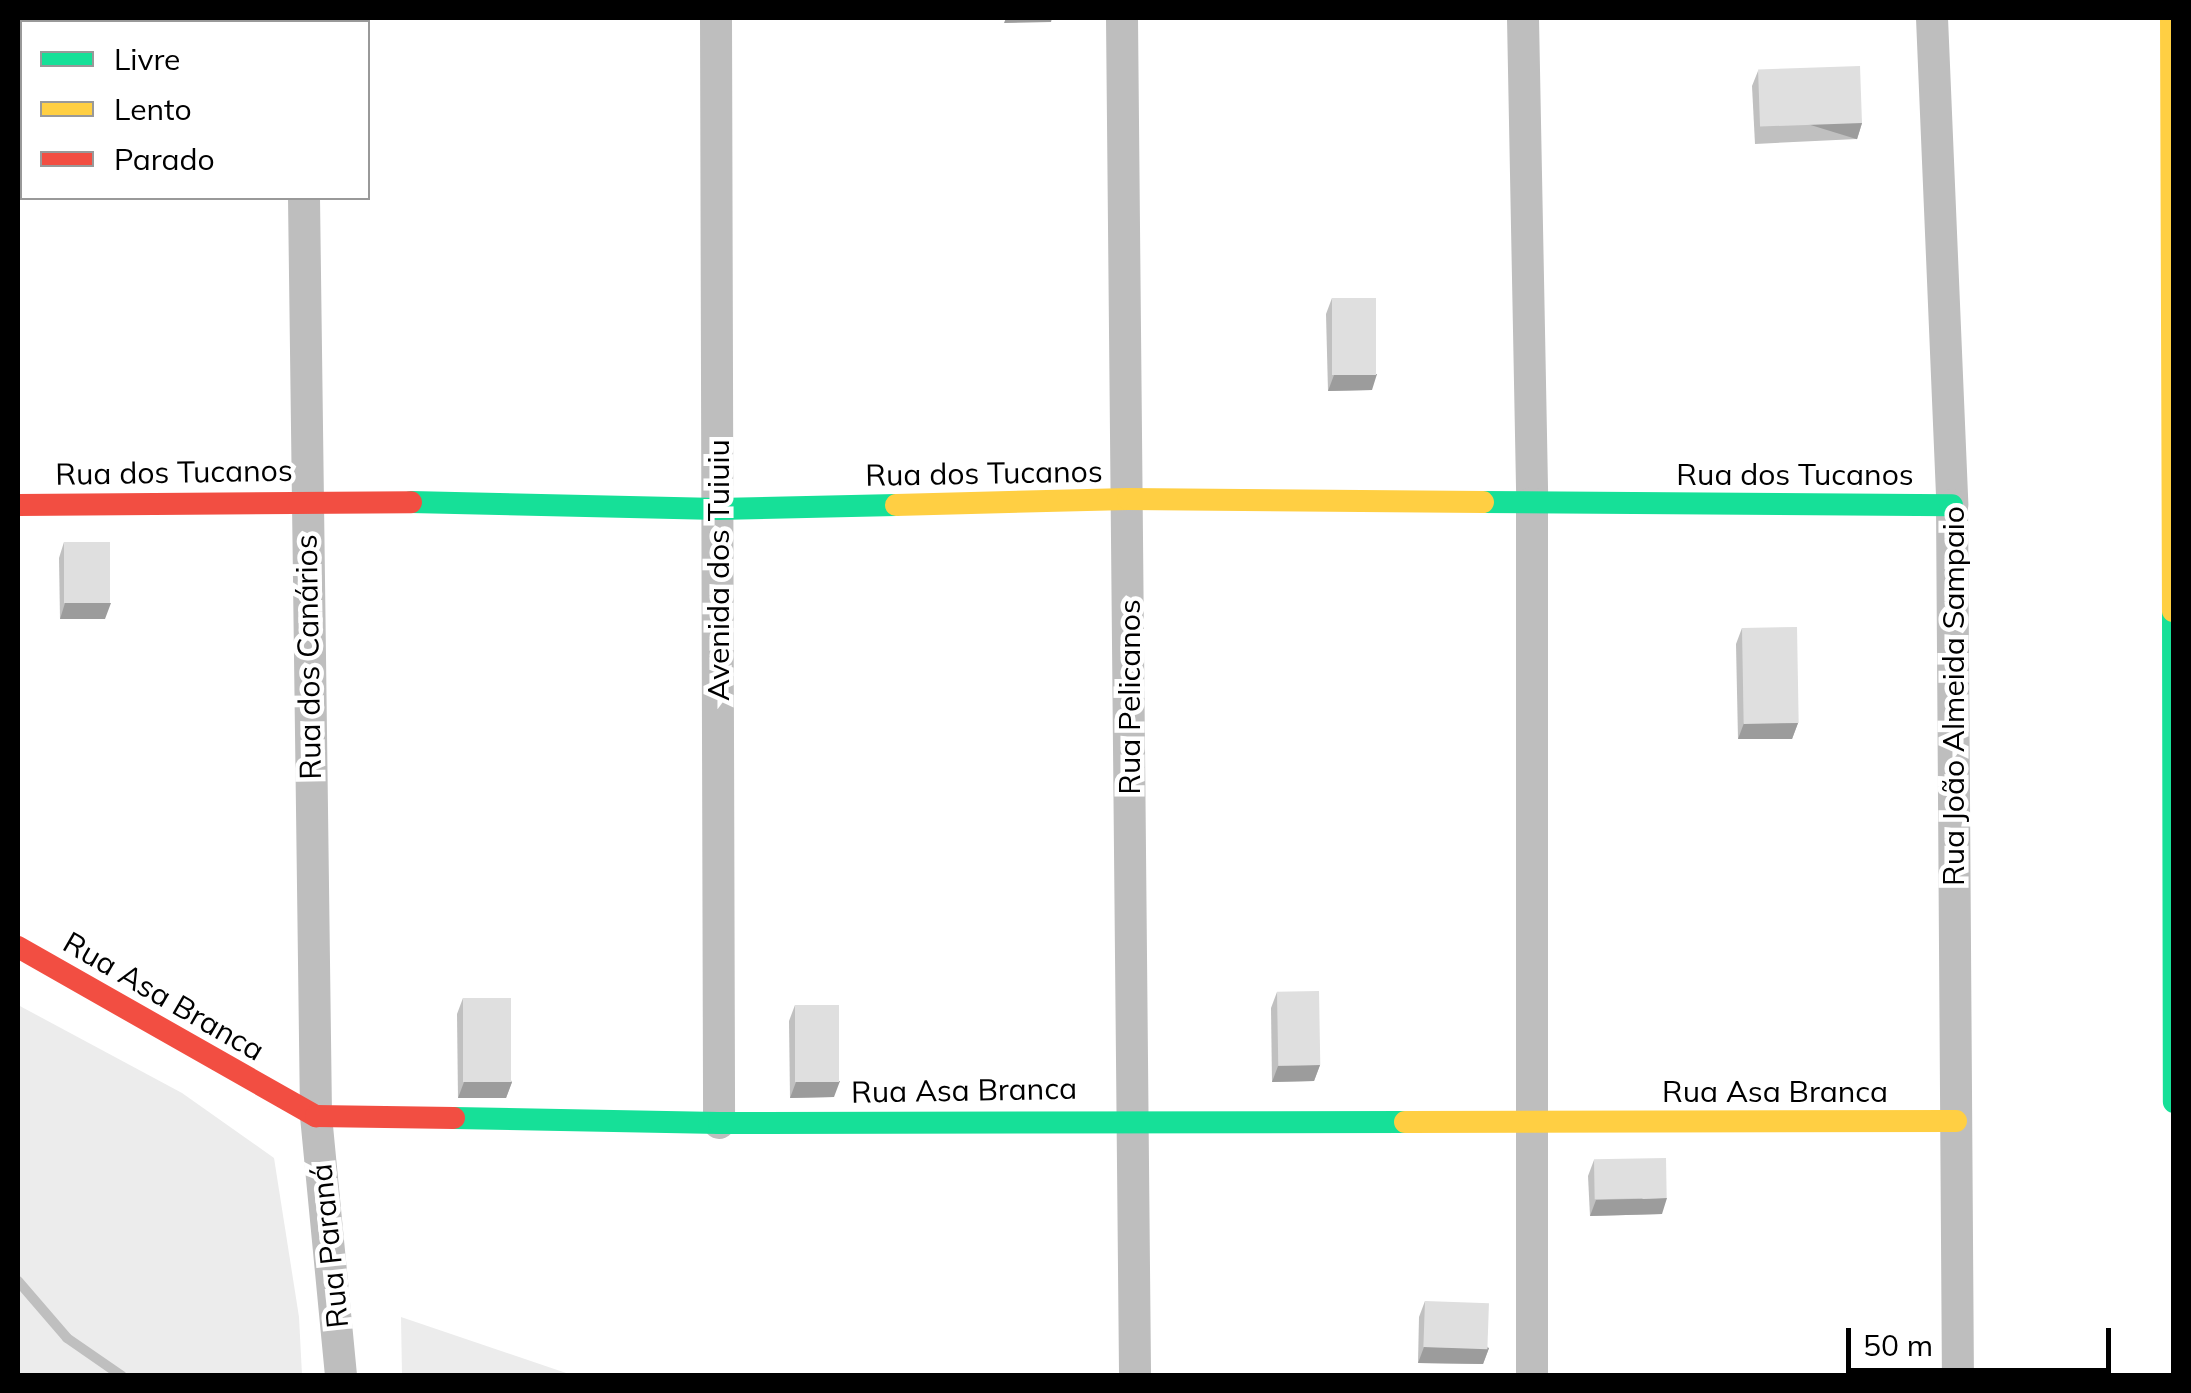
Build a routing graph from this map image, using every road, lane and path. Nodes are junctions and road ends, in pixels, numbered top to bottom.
1 (716, 18) edge
2 (1122, 18) edge
3 (1523, 18) edge
4 (1932, 18) edge
5 (2171, 18) edge
6 (304, 200) edge
7 (1128, 499) junction
8 (306, 500) junction
9 (1532, 502) junction
10 (18, 505) edge
11 (1952, 505) junction
12 (718, 510) junction
13 (18, 947) edge
14 (2173, 1024) edge
15 (2174, 1102) edge
16 (316, 1116) junction
17 (1130, 1119) junction
18 (1531, 1120) junction
19 (1956, 1121) junction
20 (720, 1122) junction
21 (342, 1376) edge
22 (1135, 1376) edge
23 (1532, 1376) edge
24 (1958, 1376) edge

1 - 12 street, Avenida dos Tuiuiu
2 - 7 street, Rua Pelicanos
3 - 9 street
4 - 11 street, Rua João Almeida Sampaio
5 - 14 main road
6 - 8 street, Rua dos Canários
7 - 9 main road, Rua dos Tucanos
7 - 12 main road, Rua dos Tucanos
7 - 17 street, Rua Pelicanos
8 - 10 main road, Rua dos Tucanos
8 - 12 main road, Rua dos Tucanos
8 - 16 street, Rua dos Canários
9 - 11 main road, Rua dos Tucanos
9 - 18 street
11 - 19 street, Rua João Almeida Sampaio
12 - 20 street, Avenida dos Tuiuiu
13 - 16 main road, Rua Asa Branca
14 - 15 main road
16 - 20 main road, Rua Asa Branca
16 - 21 street, Rua Paraná
17 - 18 main road, Rua Asa Branca
17 - 20 main road, Rua Asa Branca
17 - 22 street, Rua Pelicanos
18 - 19 main road, Rua Asa Branca
18 - 23 street
19 - 24 street, Rua João Almeida Sampaio

